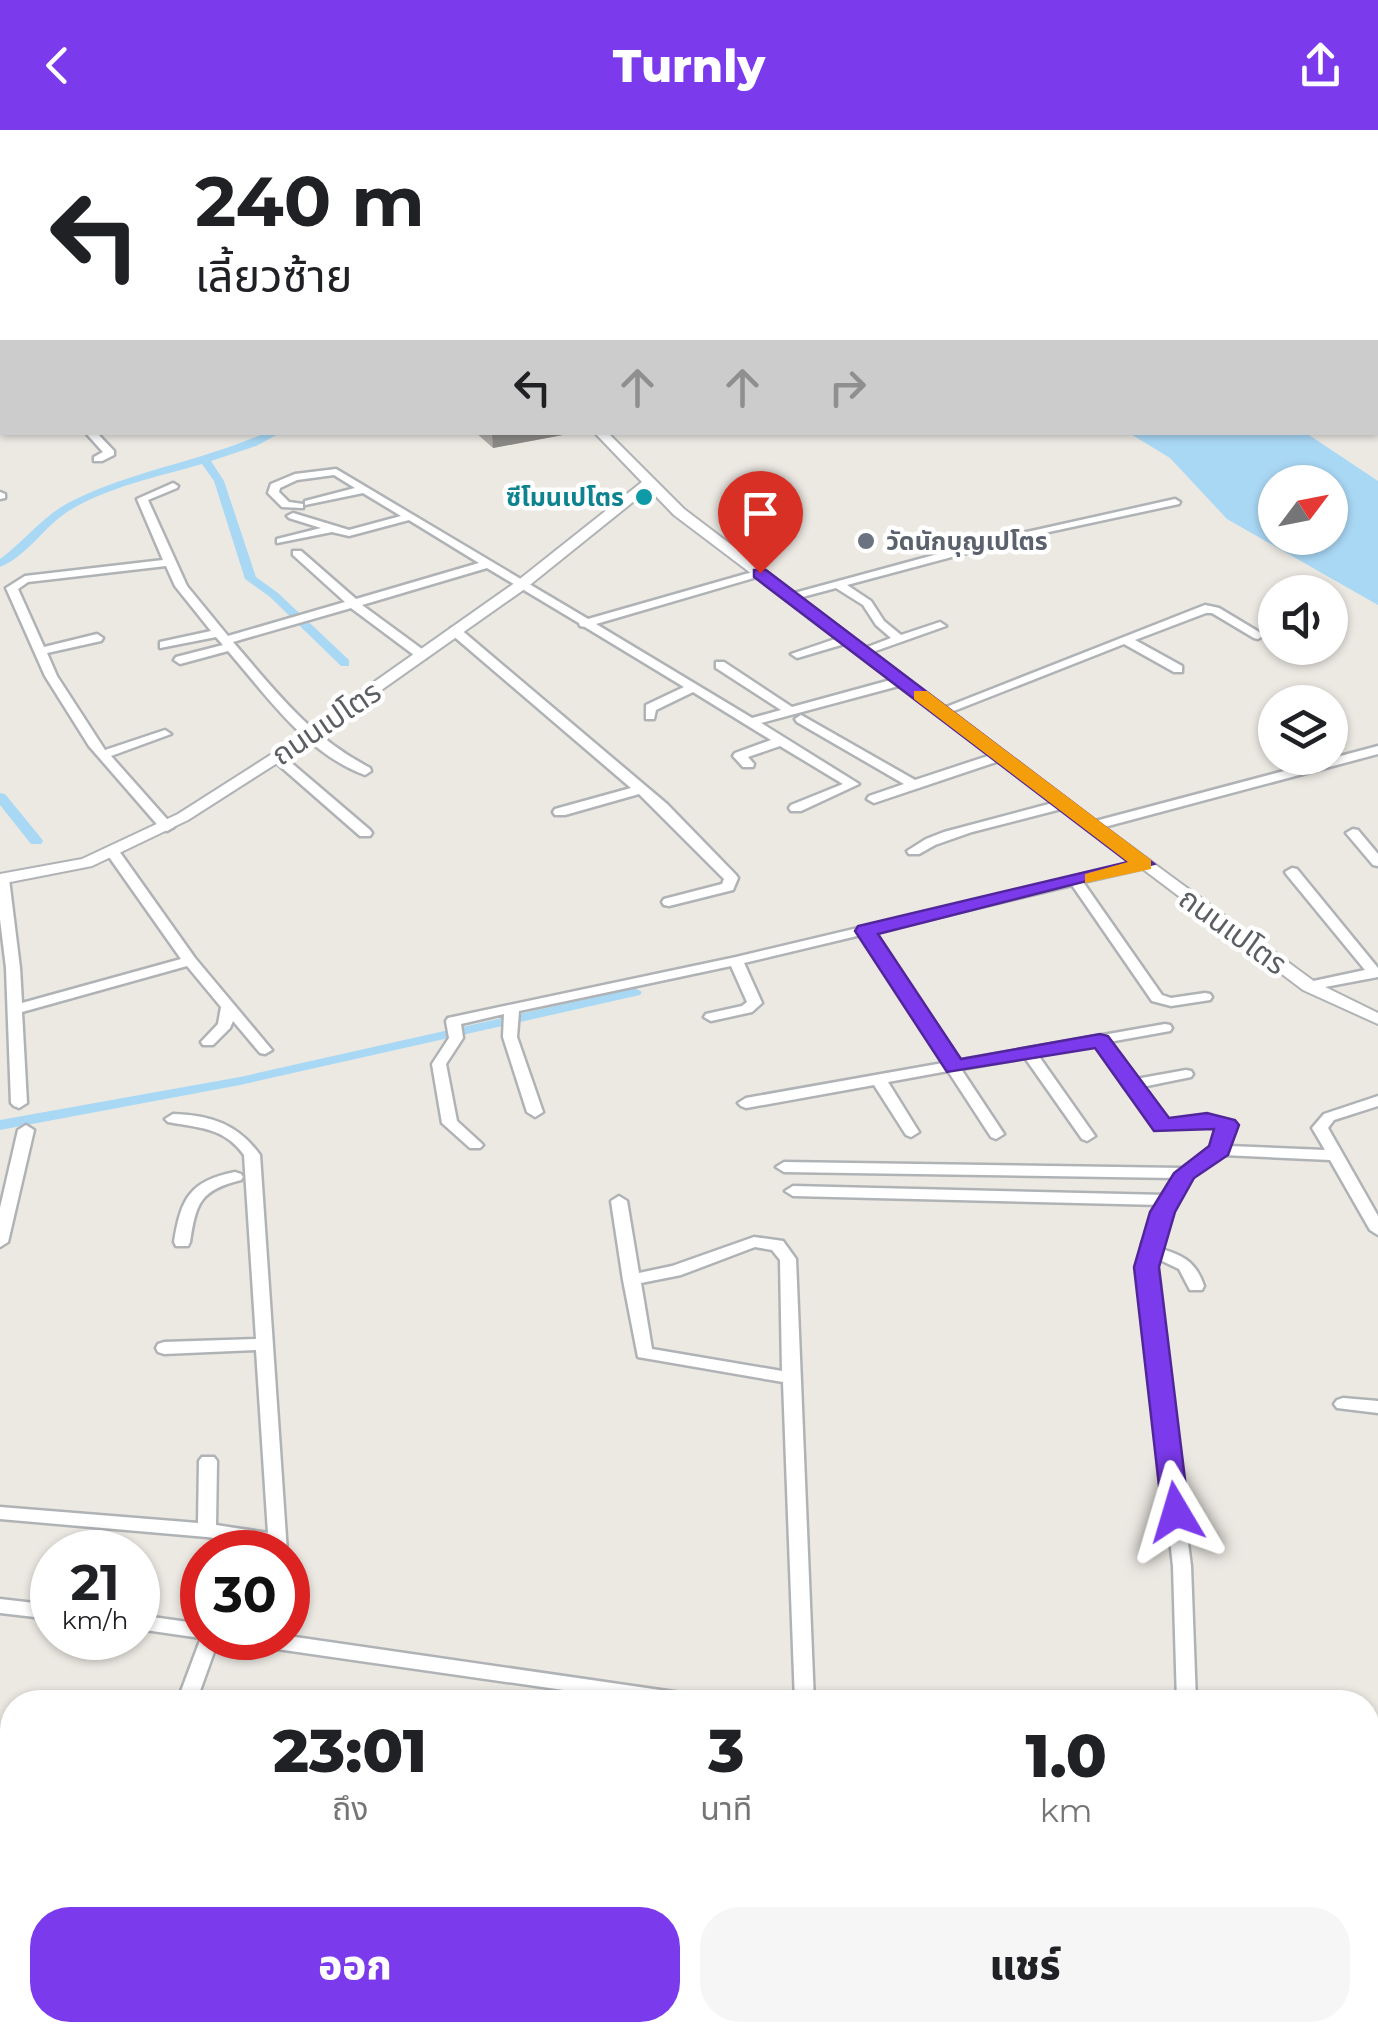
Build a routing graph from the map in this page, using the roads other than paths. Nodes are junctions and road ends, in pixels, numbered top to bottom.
1 (93, 435) edge
2 (603, 435) edge
3 (98, 459) dead end
4 (265, 470) dead end
5 (295, 477) junction
6 (647, 484) junction
7 (173, 486) dead end
8 (364, 490) junction
9 (667, 502) junction
10 (1175, 502) dead end
11 (622, 505) junction
12 (301, 508) junction
13 (409, 516) junction
14 (332, 530) junction
15 (281, 541) dead end
16 (296, 553) dead end
17 (172, 562) junction
18 (486, 565) junction
19 (760, 573) junction
20 (838, 584) junction
21 (521, 586) junction
22 (791, 597) junction
23 (355, 605) junction
24 (584, 624) junction
25 (940, 626) dead end
26 (455, 632) junction
27 (1258, 635) dead end
28 (97, 638) dead end
29 (847, 639) junction
30 (899, 639) junction
31 (224, 640) junction
32 (1125, 640) junction
33 (164, 645) dead end
34 (40, 651) junction
35 (863, 651) junction
36 (798, 654) dead end
37 (422, 655) junction
38 (180, 660) dead end
39 (720, 665) dead end
40 (1178, 668) dead end
41 (902, 681) junction
42 (690, 690) junction
43 (942, 711) junction
44 (795, 714) junction
45 (650, 716) dead end
46 (750, 722) junction
47 (165, 734) dead end
48 (308, 734) junction
49 (781, 741) junction
50 (1378, 750) edge
51 (103, 756) junction
52 (1002, 756) junction
53 (278, 757) junction
54 (748, 764) dead end
55 (365, 770) dead end
56 (914, 785) junction
57 (641, 789) junction
58 (1064, 804) junction
59 (796, 808) dead end
60 (886, 808) dead end
61 (560, 812) dead end
62 (1093, 826) junction
63 (167, 827) junction
64 (365, 833) dead end
65 (1353, 833) dead end
66 (914, 851) dead end
67 (114, 854) junction
68 (1378, 862) edge
69 (1144, 864) junction
70 (1292, 872) dead end
71 (1, 879) edge
72 (1078, 883) junction
73 (669, 902) dead end
74 (866, 931) junction
75 (190, 961) junction
76 (736, 961) junction
77 (1377, 972) edge
78 (1309, 986) junction
79 (1204, 996) dead end
80 (15, 1009) junction
81 (227, 1009) junction
82 (510, 1016) junction
83 (711, 1017) dead end
84 (1378, 1019) edge
85 (1166, 1028) dead end
86 (1100, 1040) junction
87 (208, 1042) dead end
88 (266, 1050) dead end
89 (1030, 1054) junction
90 (955, 1067) junction
91 (1186, 1074) dead end
92 (880, 1082) junction
93 (1130, 1085) junction
94 (1378, 1101) edge
95 (19, 1103) dead end
96 (746, 1104) dead end
97 (535, 1112) dead end
98 (173, 1120) dead end
99 (26, 1130) dead end
100 (911, 1132) dead end
101 (996, 1134) dead end
102 (1087, 1136) dead end
103 (476, 1145) dead end
104 (1220, 1150) junction
105 (1336, 1155) junction
106 (784, 1167) dead end
107 (1186, 1173) junction
108 (245, 1177) junction
109 (794, 1191) dead end
110 (1170, 1200) junction
111 (618, 1201) dead end
112 (1378, 1230) edge
113 (0, 1242) edge
114 (182, 1242) dead end
115 (1149, 1251) junction
116 (631, 1280) junction
117 (1196, 1286) dead end
118 (266, 1344) junction
119 (164, 1348) dead end
120 (791, 1378) junction
121 (1342, 1404) dead end
122 (1378, 1408) edge
123 (208, 1461) dead end
124 (0, 1513) edge
125 (207, 1530) joint
126 (277, 1530) edge
127 (0, 1606) edge
128 (30, 1609) edge
129 (310, 1645) edge
130 (202, 1660) edge
131 (190, 1690) edge
132 (583, 1690) edge
133 (804, 1690) edge
134 (1187, 1690) edge

1 - 3 street
2 - 6 street
4 - 5 street
5 - 8 street
5 - 12 street
6 - 9 street, ถนนเปโตร
6 - 11 street, ถนนเปโตร
7 - 17 street
8 - 12 street
8 - 13 street
9 - 11 street
9 - 19 street, ถนนเปโตร
10 - 20 street
11 - 21 street, ถนนเปโตร
12 - 14 street
13 - 14 street
13 - 18 street
14 - 15 street
16 - 23 street
17 - 31 street
17 - 34 street
18 - 21 street
18 - 23 street
19 - 22 street, ถนนเปโตร
19 - 24 street
20 - 22 street
20 - 30 street
21 - 24 street
21 - 26 street, ถนนเปโตร
22 - 29 street, ถนนเปโตร
23 - 31 street
23 - 37 street
24 - 42 street
25 - 30 street
26 - 37 street, ถนนเปโตร
26 - 57 street
27 - 32 street
28 - 34 street
29 - 35 street, ถนนเปโตร
29 - 36 street
30 - 35 street
31 - 33 street
31 - 38 street
31 - 48 street
32 - 40 street
32 - 43 street
34 - 51 street
35 - 41 street, ถนนเปโตร
37 - 48 street, ถนนเปโตร
39 - 44 street
41 - 43 street, ถนนเปโตร
41 - 44 street
42 - 45 street
42 - 46 street
43 - 52 street, ถนนเปโตร
44 - 46 street
44 - 56 street
46 - 49 street
47 - 51 street
48 - 53 street, ถนนเปโตร
48 - 55 street
49 - 54 street
49 - 59 street
50 - 62 street
51 - 63 street
52 - 56 street
52 - 58 street, ถนนเปโตร
53 - 63 street, ถนนเปโตร
53 - 64 street
56 - 60 street
57 - 61 street
57 - 73 street
58 - 62 street, ถนนเปโตร
58 - 66 street
62 - 69 street, ถนนเปโตร
63 - 67 street, ถนนเปโตร
65 - 68 street
67 - 71 street, ถนนเปโตร
67 - 75 street
69 - 72 street
69 - 78 street, ถนนเปโตร
70 - 77 street
71 - 80 street
72 - 74 street
72 - 79 street
74 - 76 street
74 - 90 street
75 - 80 street
75 - 81 street
76 - 82 street
76 - 83 street
77 - 78 street
78 - 84 street, ถนนเปโตร
80 - 95 street
81 - 87 street
81 - 88 street
82 - 97 street
82 - 103 street
85 - 86 street
86 - 89 street
86 - 93 street
89 - 90 street
89 - 102 street
90 - 92 street
90 - 101 street
91 - 93 street
92 - 96 street
92 - 100 street
93 - 104 street
94 - 105 street
98 - 108 street
99 - 113 street
104 - 105 street
104 - 107 street
105 - 112 street
106 - 107 street
107 - 110 street
108 - 114 street
108 - 118 street
109 - 110 street
110 - 115 street
111 - 116 street
115 - 117 street
115 - 134 street
116 - 120 street
116 - 120 street
118 - 119 street
118 - 126 street
120 - 133 street
121 - 122 street
123 - 125 street
124 - 125 street
127 - 128 street
129 - 132 street
130 - 131 street

